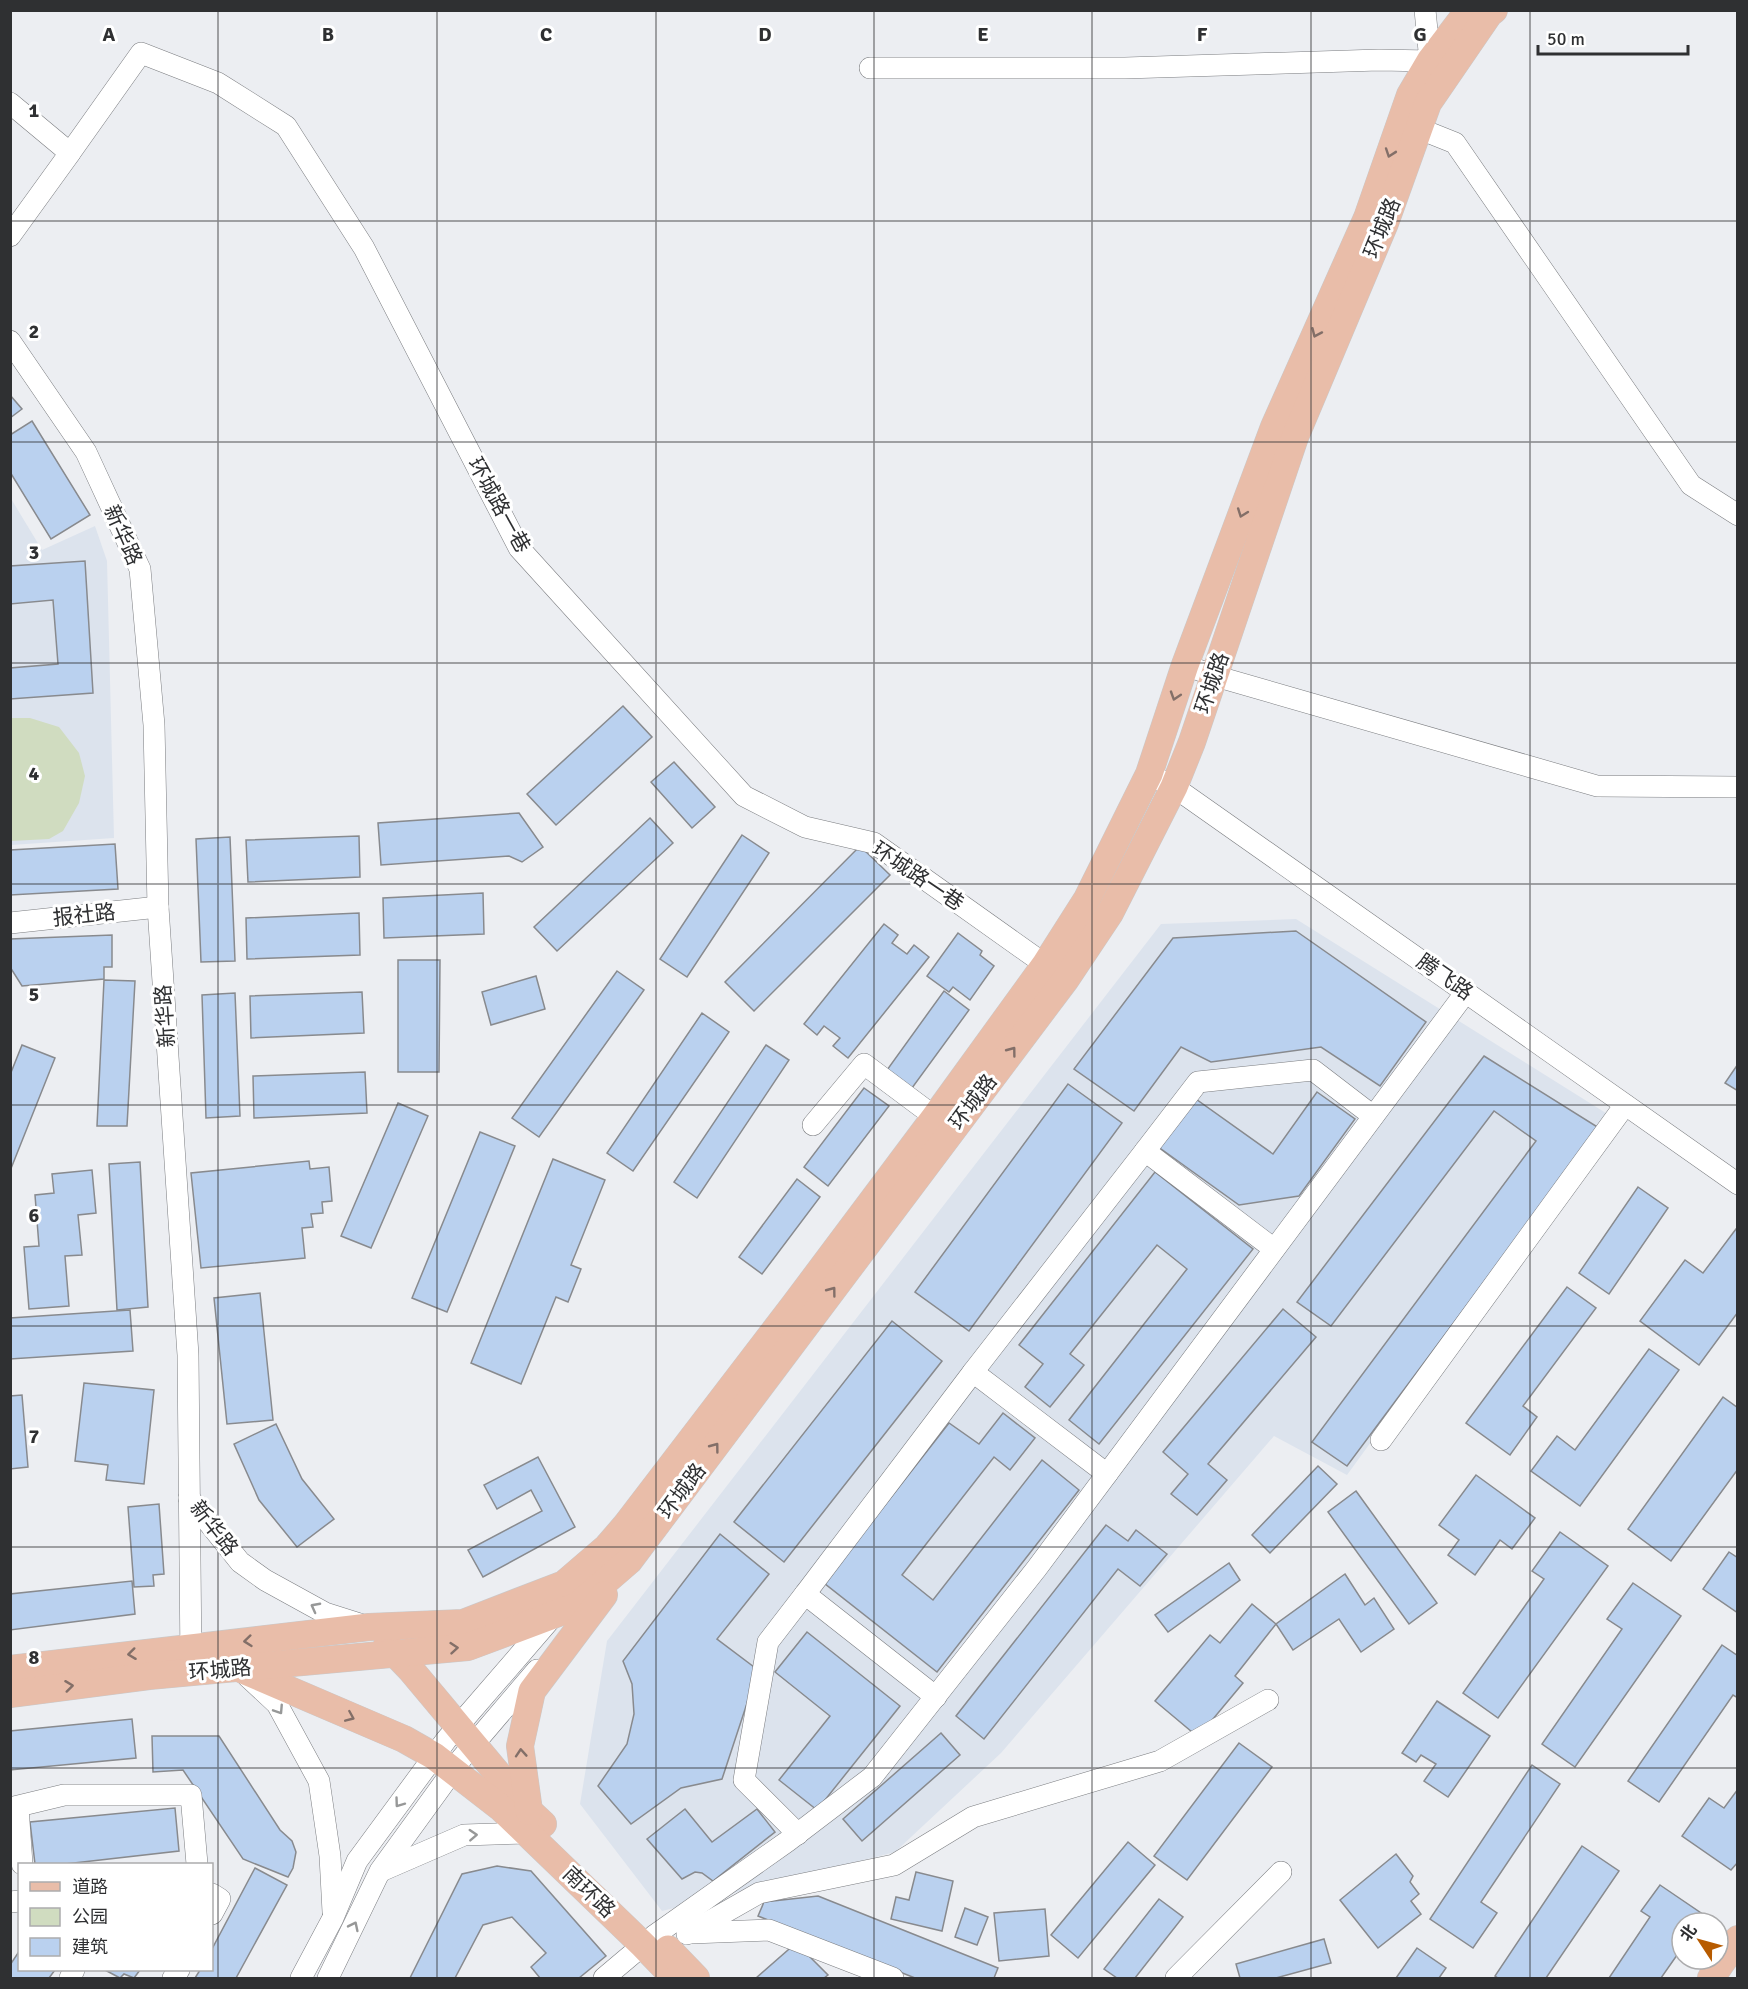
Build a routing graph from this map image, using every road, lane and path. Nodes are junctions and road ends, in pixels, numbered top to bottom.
1 (1425, 10) edge
2 (1469, 10) edge
3 (1494, 10) edge
4 (1430, 61) junction
5 (870, 68) dead end
6 (10, 103) edge
7 (1410, 125) junction
8 (70, 153) junction
9 (10, 236) edge
10 (10, 341) edge
11 (1737, 515) edge
12 (1185, 665) junction
13 (1215, 676) junction
14 (1149, 774) junction
15 (1174, 787) junction
16 (1737, 788) edge
17 (158, 908) junction
18 (10, 923) edge
19 (1056, 972) junction
20 (1466, 992) junction
21 (1625, 1105) junction
22 (1374, 1116) junction
23 (935, 1117) junction
24 (813, 1125) dead end
25 (1145, 1151) junction
26 (1737, 1184) edge
27 (1274, 1249) junction
28 (973, 1372) junction
29 (1382, 1440) dead end
30 (1107, 1474) junction
31 (189, 1498) junction
32 (618, 1554) junction
33 (805, 1594) junction
34 (555, 1614) junction
35 (369, 1628) junction
36 (395, 1654) junction
37 (191, 1660) junction
38 (239, 1668) junction
39 (10, 1669) edge
40 (10, 1694) edge
41 (936, 1697) junction
42 (1268, 1700) dead end
43 (466, 1735) junction
44 (443, 1764) junction
45 (14, 1807) edge
46 (528, 1822) junction
47 (798, 1834) junction
48 (22, 1863) edge
49 (198, 1863) edge
50 (380, 1871) junction
51 (1281, 1872) dead end
52 (213, 1895) edge
53 (213, 1912) edge
54 (333, 1918) junction
55 (687, 1934) junction
56 (649, 1940) junction
57 (1737, 1940) edge
58 (301, 1978) edge
59 (328, 1978) edge
60 (604, 1978) edge
61 (675, 1978) edge
62 (696, 1978) edge
63 (893, 1978) edge
64 (1176, 1978) edge
65 (1711, 1978) edge

1 - 4 street
2 - 4 main road, 环城路
3 - 7 main road, 环城路
4 - 5 street
4 - 7 main road, 环城路
6 - 8 street
7 - 11 street
7 -> 12 main road, 环城路
7 - 13 main road, 环城路
8 - 9 street
8 - 19 street, 环城路一巷
10 - 17 street, 新华路
12 - 13 street
12 -> 14 main road, 环城路
13 - 15 main road, 环城路
13 - 16 street
14 - 15 street, 腾飞路
14 - 19 main road, 环城路
15 - 19 main road, 环城路
15 - 20 street, 腾飞路
17 - 18 street, 报社路
17 - 31 street, 新华路
19 - 23 main road, 环城路
32 -> 19 main road, 环城路
20 - 21 street, 腾飞路
20 - 22 street
21 - 26 street, 腾飞路
21 - 29 street
22 - 25 street
22 - 27 street
23 - 24 street
23 - 32 main road, 环城路
25 - 27 street
25 - 28 street
27 - 30 street
28 - 30 street
28 - 33 street
30 - 41 street
35 -> 31 street, 新华路
31 - 37 street
32 - 34 main road, 环城路
32 - 35 main road, 环城路
32 - 43 street
46 -> 32 main road
33 - 41 street
33 - 47 street
36 -> 34 main road, 环城路
34 - 43 street
35 - 36 main road
35 -> 37 main road, 环城路
36 - 38 main road, 环城路
36 - 43 main road
37 - 38 main road, 环城路
37 -> 39 main road, 环城路
40 -> 37 main road, 环城路
38 -> 44 main road, 南环路
38 -> 54 street
41 - 47 street
42 - 55 street
43 - 44 street
43 - 46 main road
44 - 46 main road, 南环路
44 - 50 street
44 -> 54 street
45 - 48 street
45 - 49 street
50 -> 46 street
46 - 56 main road, 南环路
47 - 56 street
59 -> 50 street
51 - 64 street
52 - 53 street
54 - 58 street
55 - 56 street
55 - 63 street
56 - 60 street
56 - 61 main road, 南环路
56 - 62 main road, 南环路
57 - 65 main road

